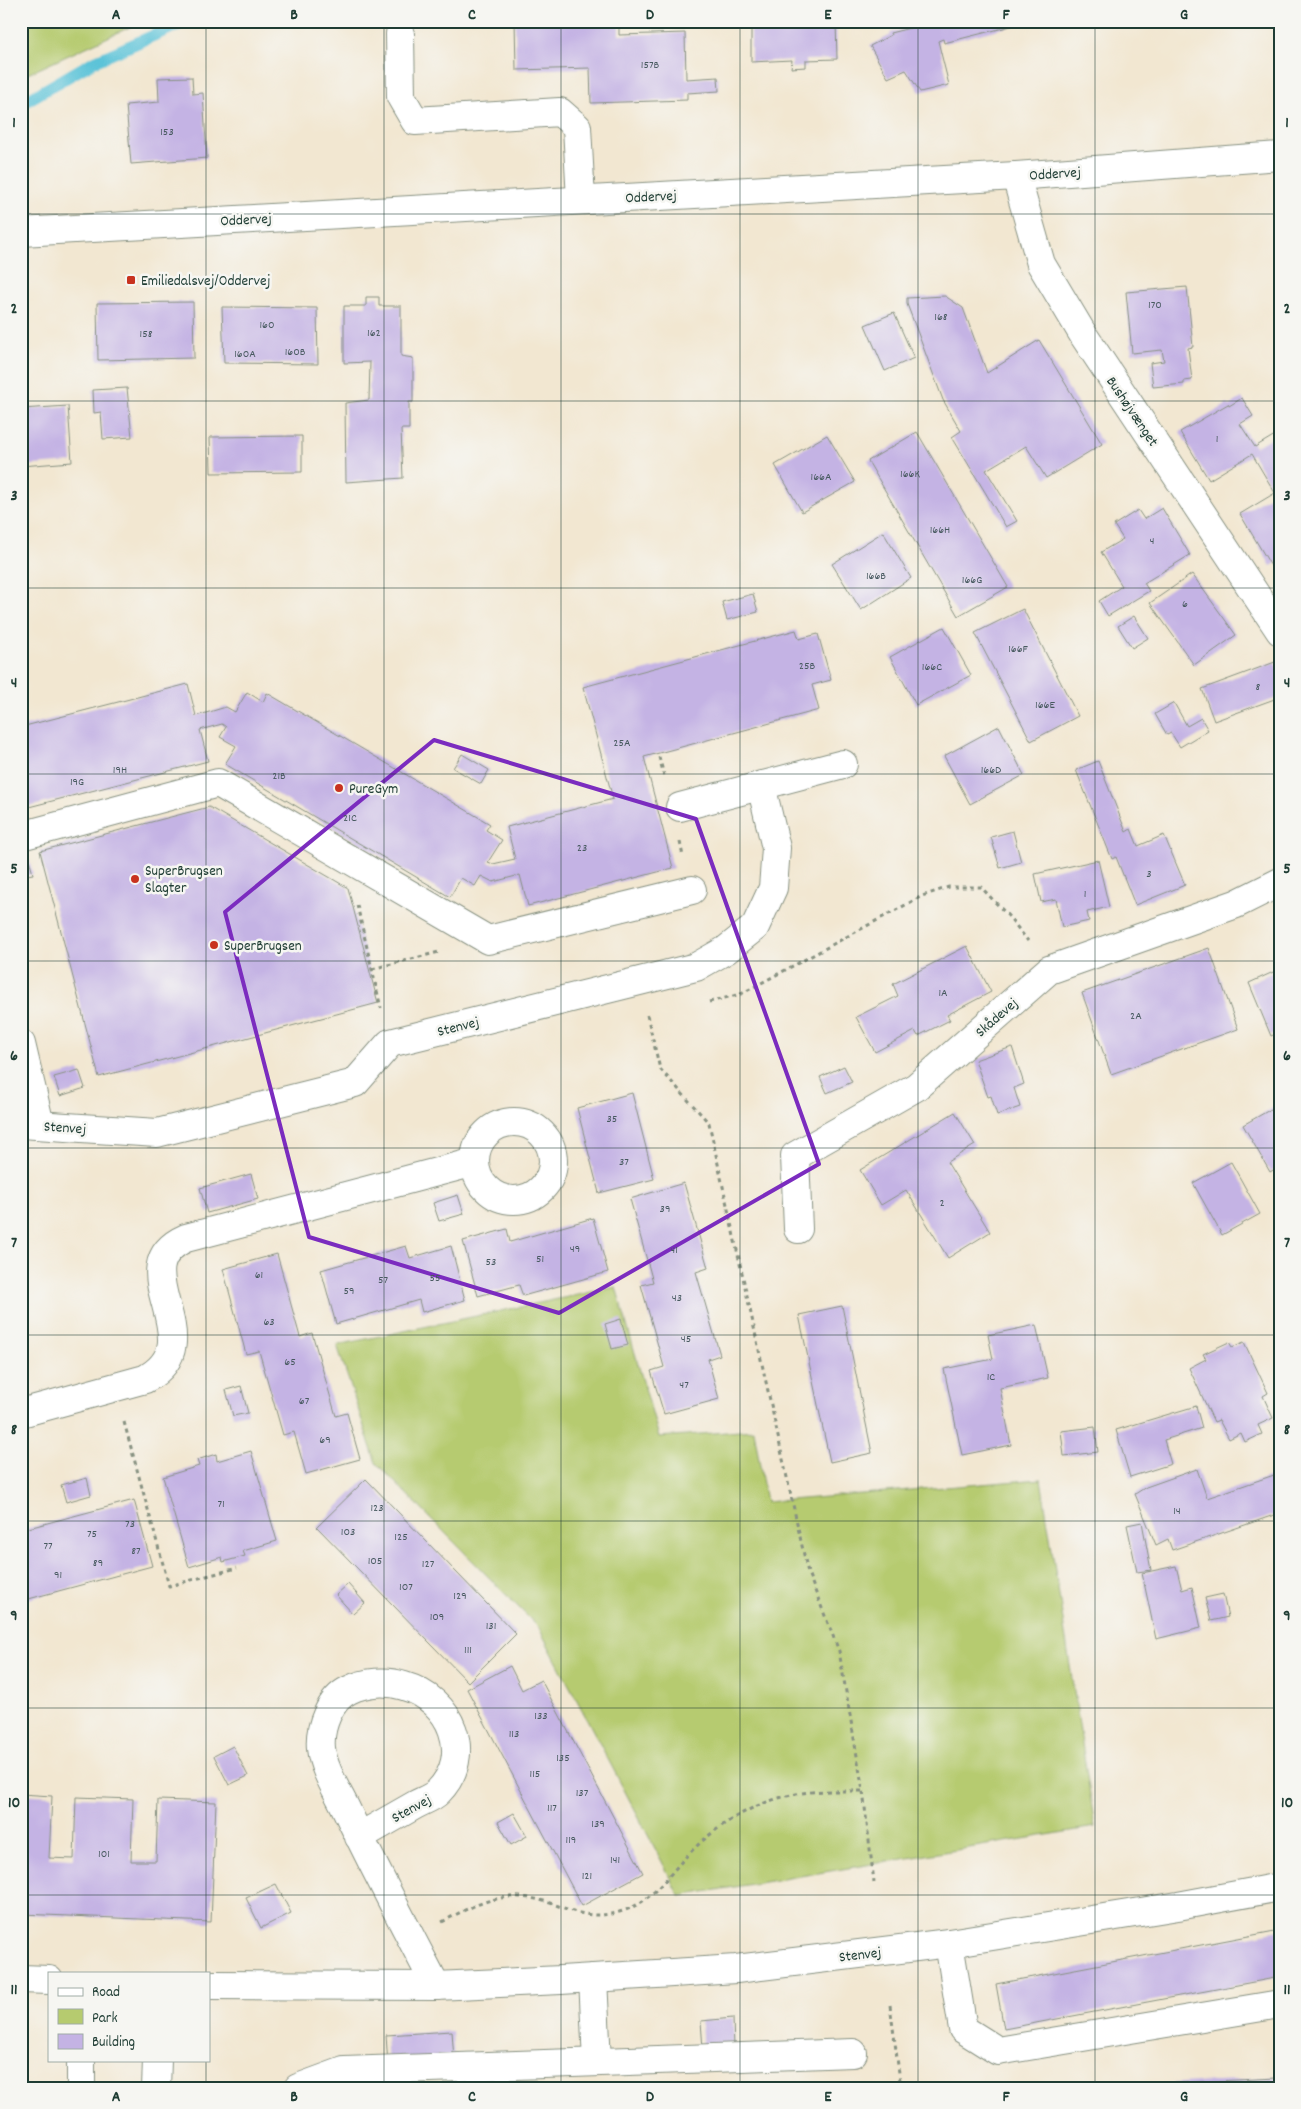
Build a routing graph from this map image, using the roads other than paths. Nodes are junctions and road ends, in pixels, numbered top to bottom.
1 (400, 34) dead end
2 (1280, 156) edge
3 (1016, 176) junction
4 (580, 200) junction
5 (21, 232) edge
6 (1280, 631) edge
7 (842, 764) dead end
8 (761, 786) junction
9 (680, 806) dead end
10 (21, 836) edge
11 (1280, 882) edge
12 (692, 890) dead end
13 (21, 1044) edge
14 (31, 1124) edge
15 (475, 1162) dead end
16 (798, 1229) dead end
17 (21, 1413) edge
18 (359, 1837) junction
19 (1280, 1887) edge
20 (949, 1943) junction
21 (593, 1978) junction
22 (21, 1979) edge
23 (48, 1980) edge
24 (210, 1985) edge
25 (436, 1986) junction
26 (1280, 2004) edge
27 (853, 2053) dead end
28 (81, 2062) edge
29 (157, 2062) edge
30 (597, 2062) junction
31 (81, 2088) edge
32 (156, 2088) edge
33 (298, 2088) edge

1 - 4 street
2 - 3 street, Oddervej
3 - 4 street, Oddervej
3 - 6 street, Bushøjvænget
4 - 5 street, Oddervej
7 - 8 street
8 - 9 street
8 - 14 street, Stenvej
10 - 12 street
11 - 16 street, Skådevej
13 - 14 street
15 - 17 street
18 - 18 street, Stenvej
18 - 25 street, Stenvej
19 - 20 street, Stenvej
20 - 21 street, Stenvej
20 - 26 street
21 - 25 street, Stenvej
21 - 30 street
22 - 23 street
24 - 25 street, Stenvej
27 - 30 street
28 - 31 street
29 - 32 street
30 - 33 street

